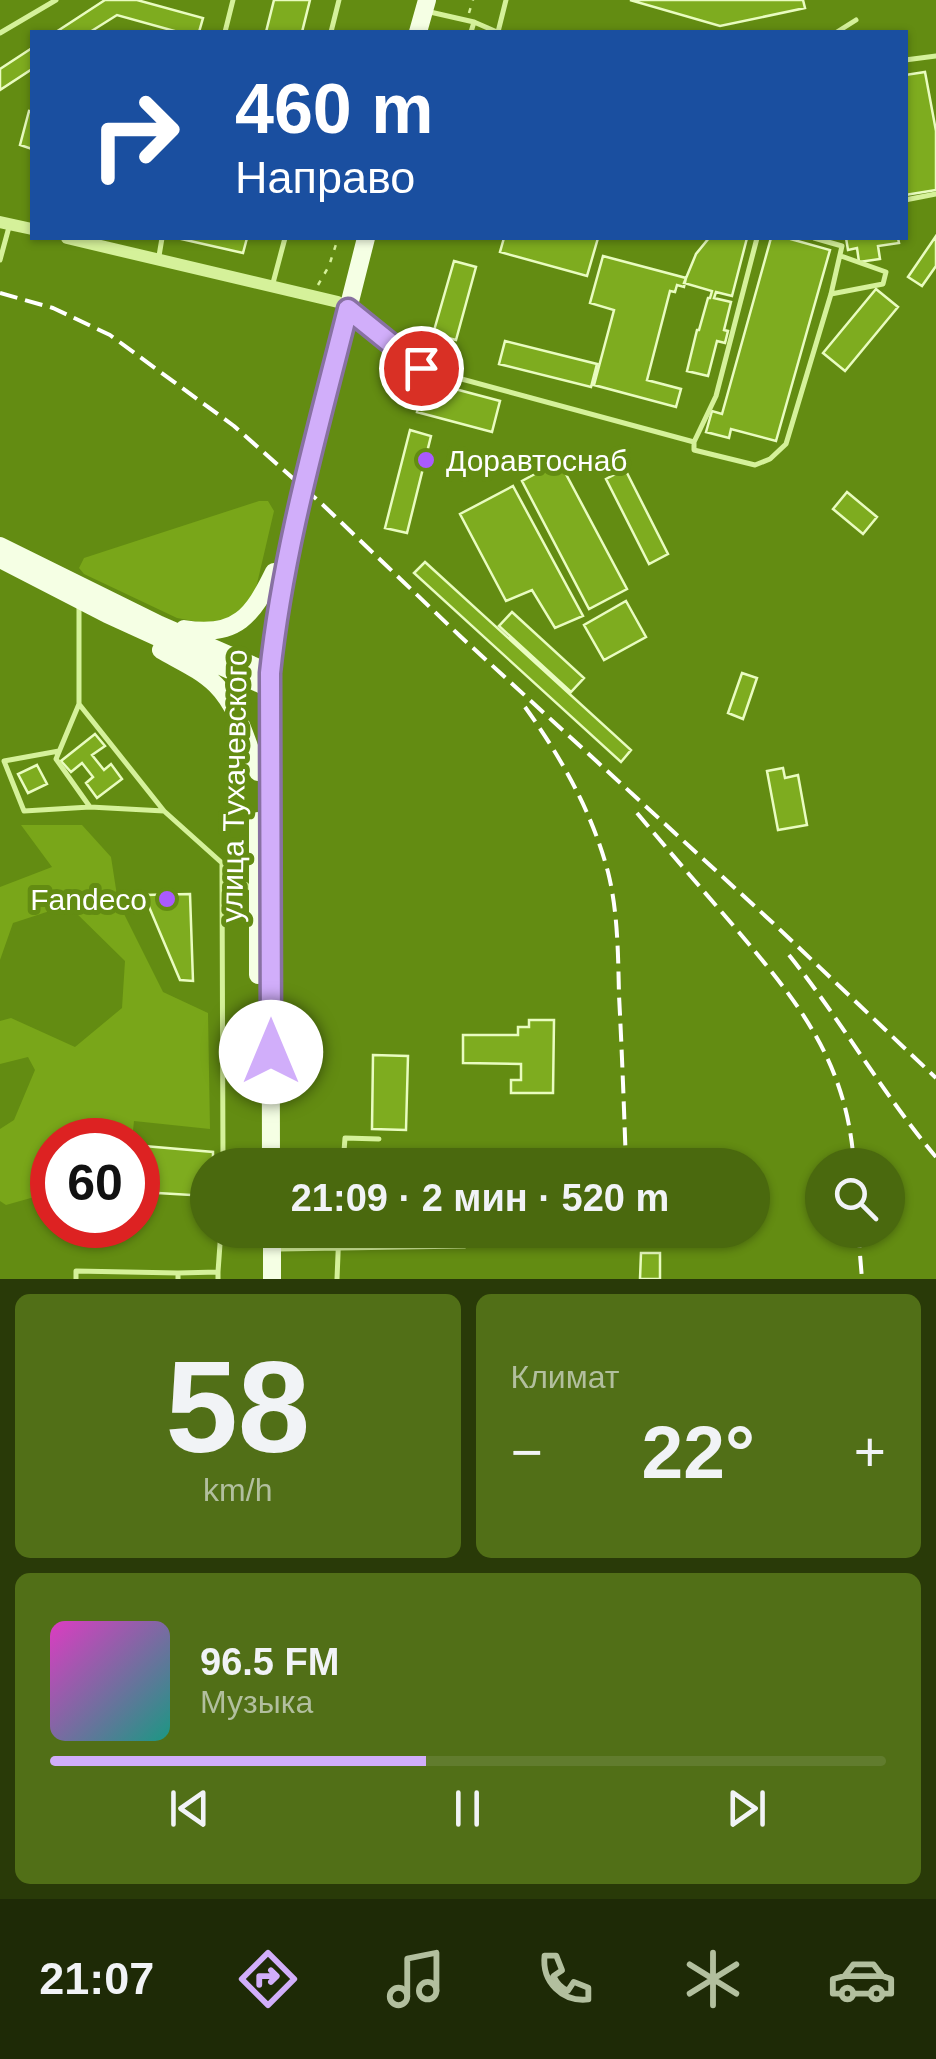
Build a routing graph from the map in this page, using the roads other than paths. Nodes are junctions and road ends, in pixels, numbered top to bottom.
1 (56, 0) edge
2 (232, 0) edge
3 (339, 0) edge
4 (506, 0) edge
5 (419, 4) edge
6 (856, 20) dead end
7 (470, 21) junction
8 (225, 30) edge
9 (332, 30) edge
10 (407, 30) edge
11 (418, 30) edge
12 (471, 30) edge
13 (493, 30) edge
14 (498, 30) edge
15 (841, 30) edge
16 (0, 33) edge
17 (936, 56) edge
18 (908, 60) edge
19 (936, 194) edge
20 (908, 199) edge
21 (5, 223) edge
22 (30, 229) edge
23 (76, 240) edge
24 (162, 240) edge
25 (284, 240) edge
26 (354, 240) edge
27 (365, 240) edge
28 (756, 240) edge
29 (821, 240) edge
30 (840, 256) junction
31 (158, 259) junction
32 (0, 260) edge
33 (272, 286) junction
34 (831, 294) junction
35 (343, 305) junction
36 (694, 442) junction
37 (0, 546) edge
38 (0, 559) edge
39 (274, 572) junction
40 (79, 599) junction
41 (107, 614) junction
42 (160, 625) junction
43 (264, 679) junction
44 (79, 704) junction
45 (58, 751) junction
46 (258, 772) junction
47 (90, 807) junction
48 (164, 811) junction
49 (222, 864) junction
50 (258, 894) junction
51 (379, 1139) dead end
52 (223, 1148) edge
53 (261, 1148) edge
54 (271, 1148) edge
55 (344, 1148) edge
56 (220, 1248) edge
57 (266, 1248) edge
58 (268, 1248) edge
59 (325, 1248) edge
60 (402, 1248) edge
61 (338, 1250) junction
62 (178, 1276) edge
63 (218, 1276) edge
64 (76, 1279) edge
65 (262, 1279) edge
66 (272, 1279) edge
67 (337, 1279) edge

1 - 16 lane
2 - 8 lane
3 - 9 lane
4 - 14 lane
5 - 7 lane
5 - 10 main road
5 - 11 main road
6 - 15 lane
7 - 12 lane
7 - 13 lane
17 - 18 lane
19 - 20 lane
21 - 22 street
21 - 32 lane
23 - 31 street
24 - 31 lane
25 - 33 lane
26 - 35 main road, улица Тухачевского
27 - 35 main road, улица Тухачевского
28 - 36 lane
29 - 30 lane
30 - 34 lane
30 - 34 lane
31 - 33 street
33 - 35 street
34 - 36 lane
35 - 36 lane
35 - 39 main road, улица Тухачевского
35 - 43 main road, улица Тухачевского
37 - 42 main road
38 - 40 main road
39 - 42 main road
39 - 43 main road, улица Тухачевского
40 - 41 main road
40 - 44 lane
41 - 43 main road
41 - 46 main road
42 - 43 main road
43 - 46 main road, улица Тухачевского
43 - 54 main road, улица Тухачевского
44 - 45 lane
44 - 48 lane
45 - 47 lane
45 - 47 lane
46 - 50 main road, улица Тухачевского
47 - 48 lane
48 - 49 lane
49 - 50 lane
49 - 52 lane
50 - 53 main road, улица Тухачевского
51 - 55 lane
56 - 63 lane
57 - 65 main road
58 - 66 main road
59 - 61 lane
60 - 61 lane
61 - 67 lane
62 - 63 lane
62 - 64 lane

